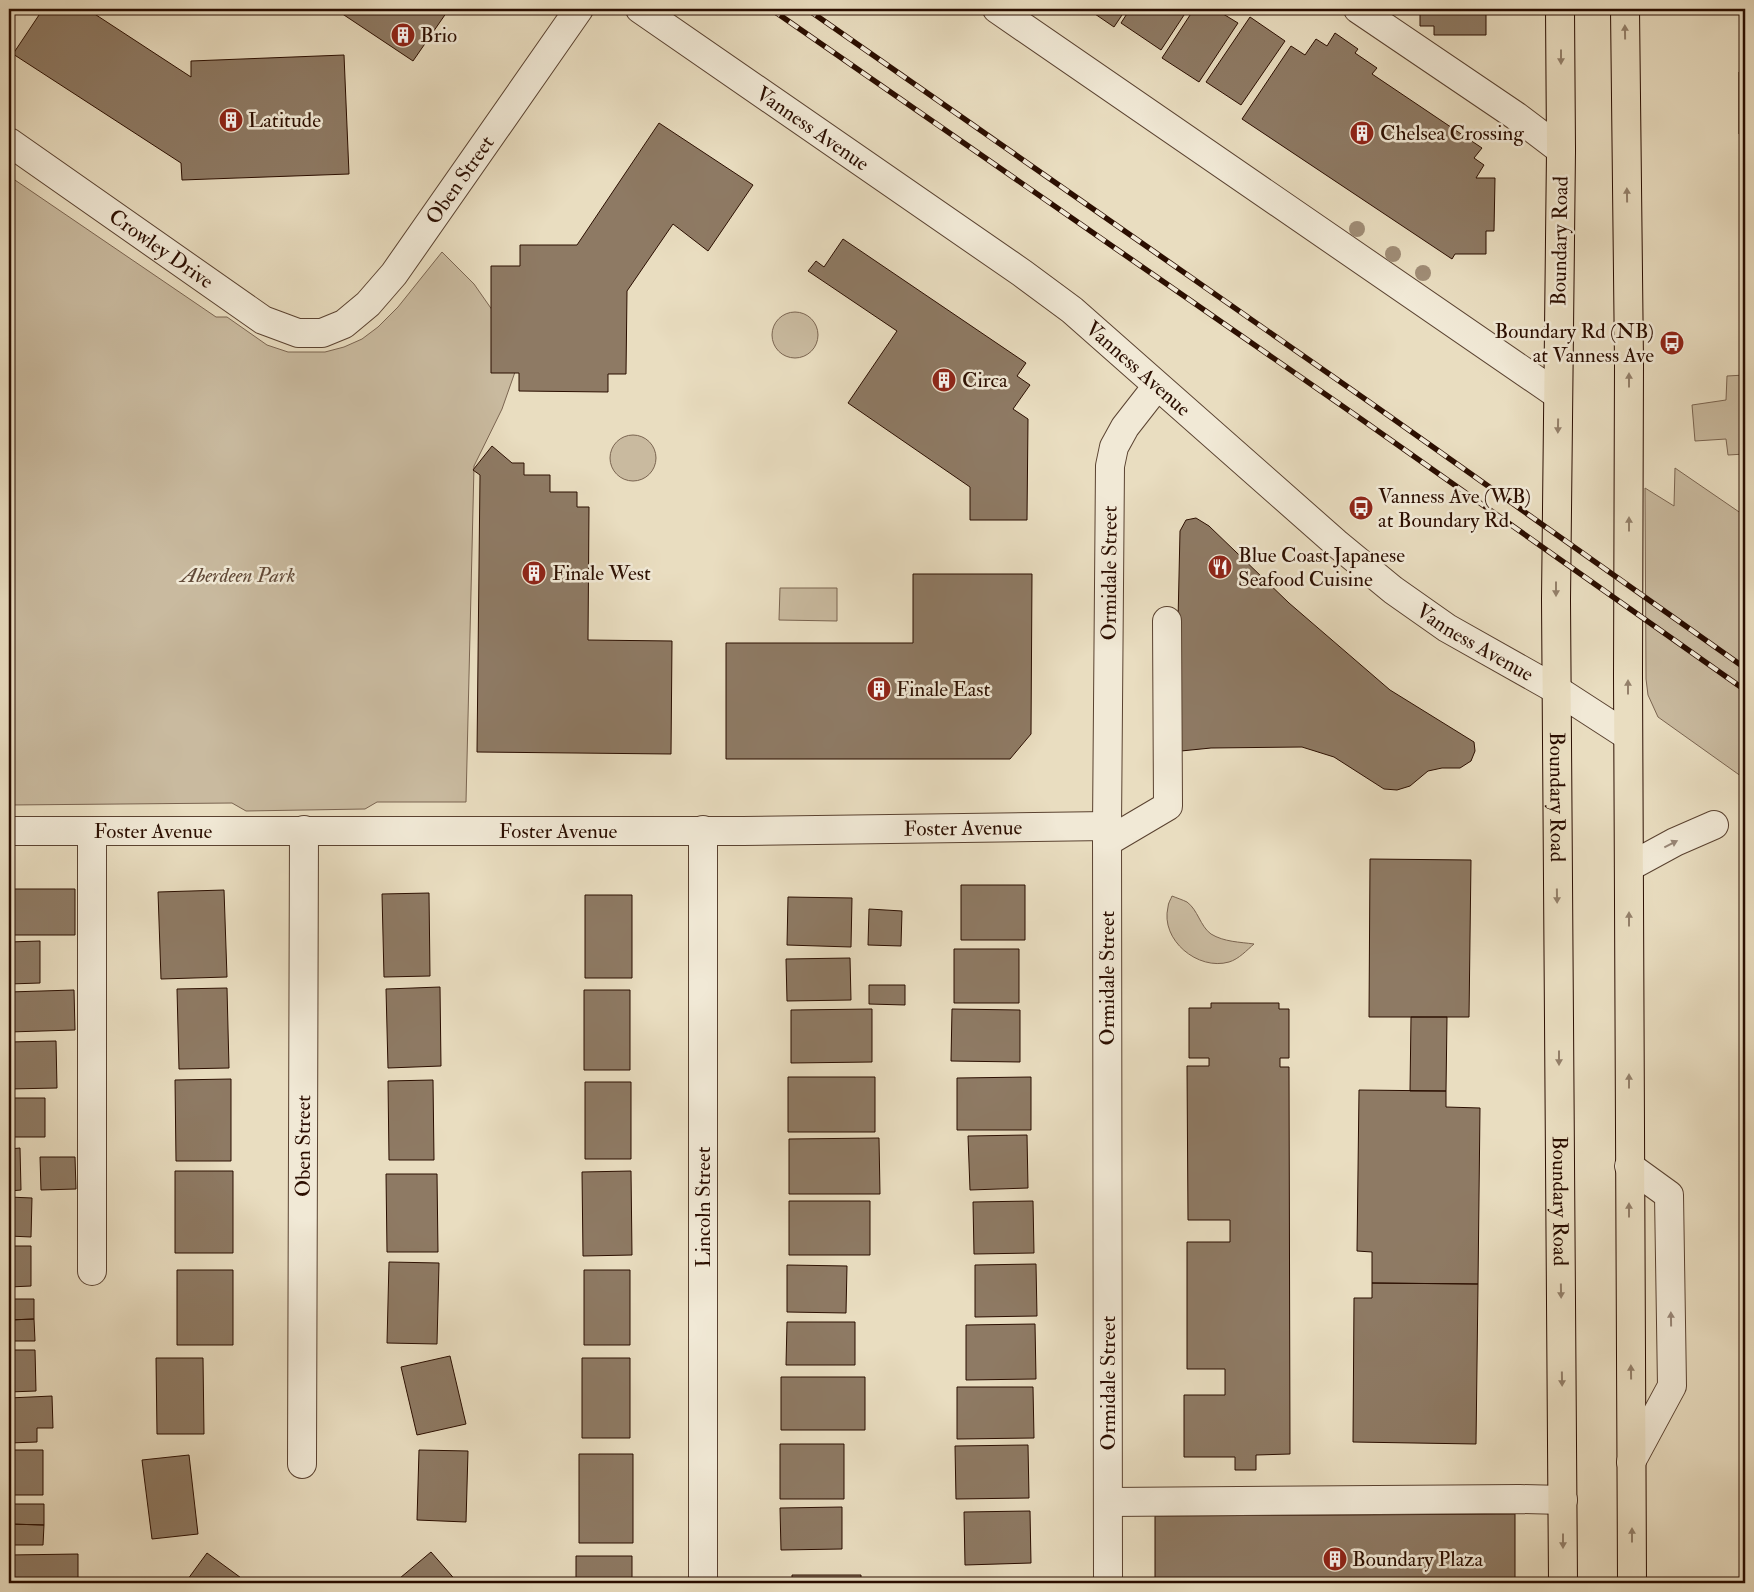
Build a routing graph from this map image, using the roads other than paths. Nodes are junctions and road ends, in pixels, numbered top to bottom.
1 (580, 9) edge
2 (640, 9) edge
3 (997, 9) edge
4 (1358, 9) edge
5 (1560, 9) edge
6 (1624, 9) edge
7 (9, 142) edge
8 (1561, 150) junction
9 (322, 334) joint
10 (1157, 386) junction
11 (1558, 395) junction
12 (1167, 621) dead end
13 (1557, 690) junction
14 (1628, 736) junction
15 (1714, 825) dead end
16 (304, 830) junction
17 (703, 830) junction
18 (9, 831) edge
19 (92, 831) junction
20 (1107, 834) junction
21 (1629, 867) junction
22 (1629, 1166) junction
23 (92, 1271) dead end
24 (1631, 1462) junction
25 (302, 1464) dead end
26 (1564, 1500) junction
27 (1109, 1502) junction
28 (703, 1583) edge
29 (1108, 1583) edge
30 (1563, 1583) edge
31 (1632, 1583) edge

1 - 9 street, Oben Street
2 - 10 street, Vanness Avenue
3 - 11 street
4 - 8 street
5 -> 8 main road, Boundary Road
14 -> 6 main road
7 - 9 street, Crowley Drive
8 - 11 main road, Boundary Road
10 - 13 street, Vanness Avenue
10 - 20 street, Ormidale Street
11 -> 13 main road, Boundary Road
12 - 20 street
13 - 14 street, Vanness Avenue
13 -> 26 main road, Boundary Road
14 - 21 main road
21 -> 15 street
16 - 17 street, Foster Avenue
16 - 19 street, Foster Avenue
16 - 25 street, Oben Street
17 - 20 street, Foster Avenue
17 - 28 street, Lincoln Street
18 - 19 street, Foster Avenue
19 - 23 street
20 - 27 street, Ormidale Street
22 -> 21 main road
24 -> 22 main road
24 -> 22 street
31 -> 24 main road
26 - 27 street
26 -> 30 main road, Boundary Road
27 - 29 street, Ormidale Street

